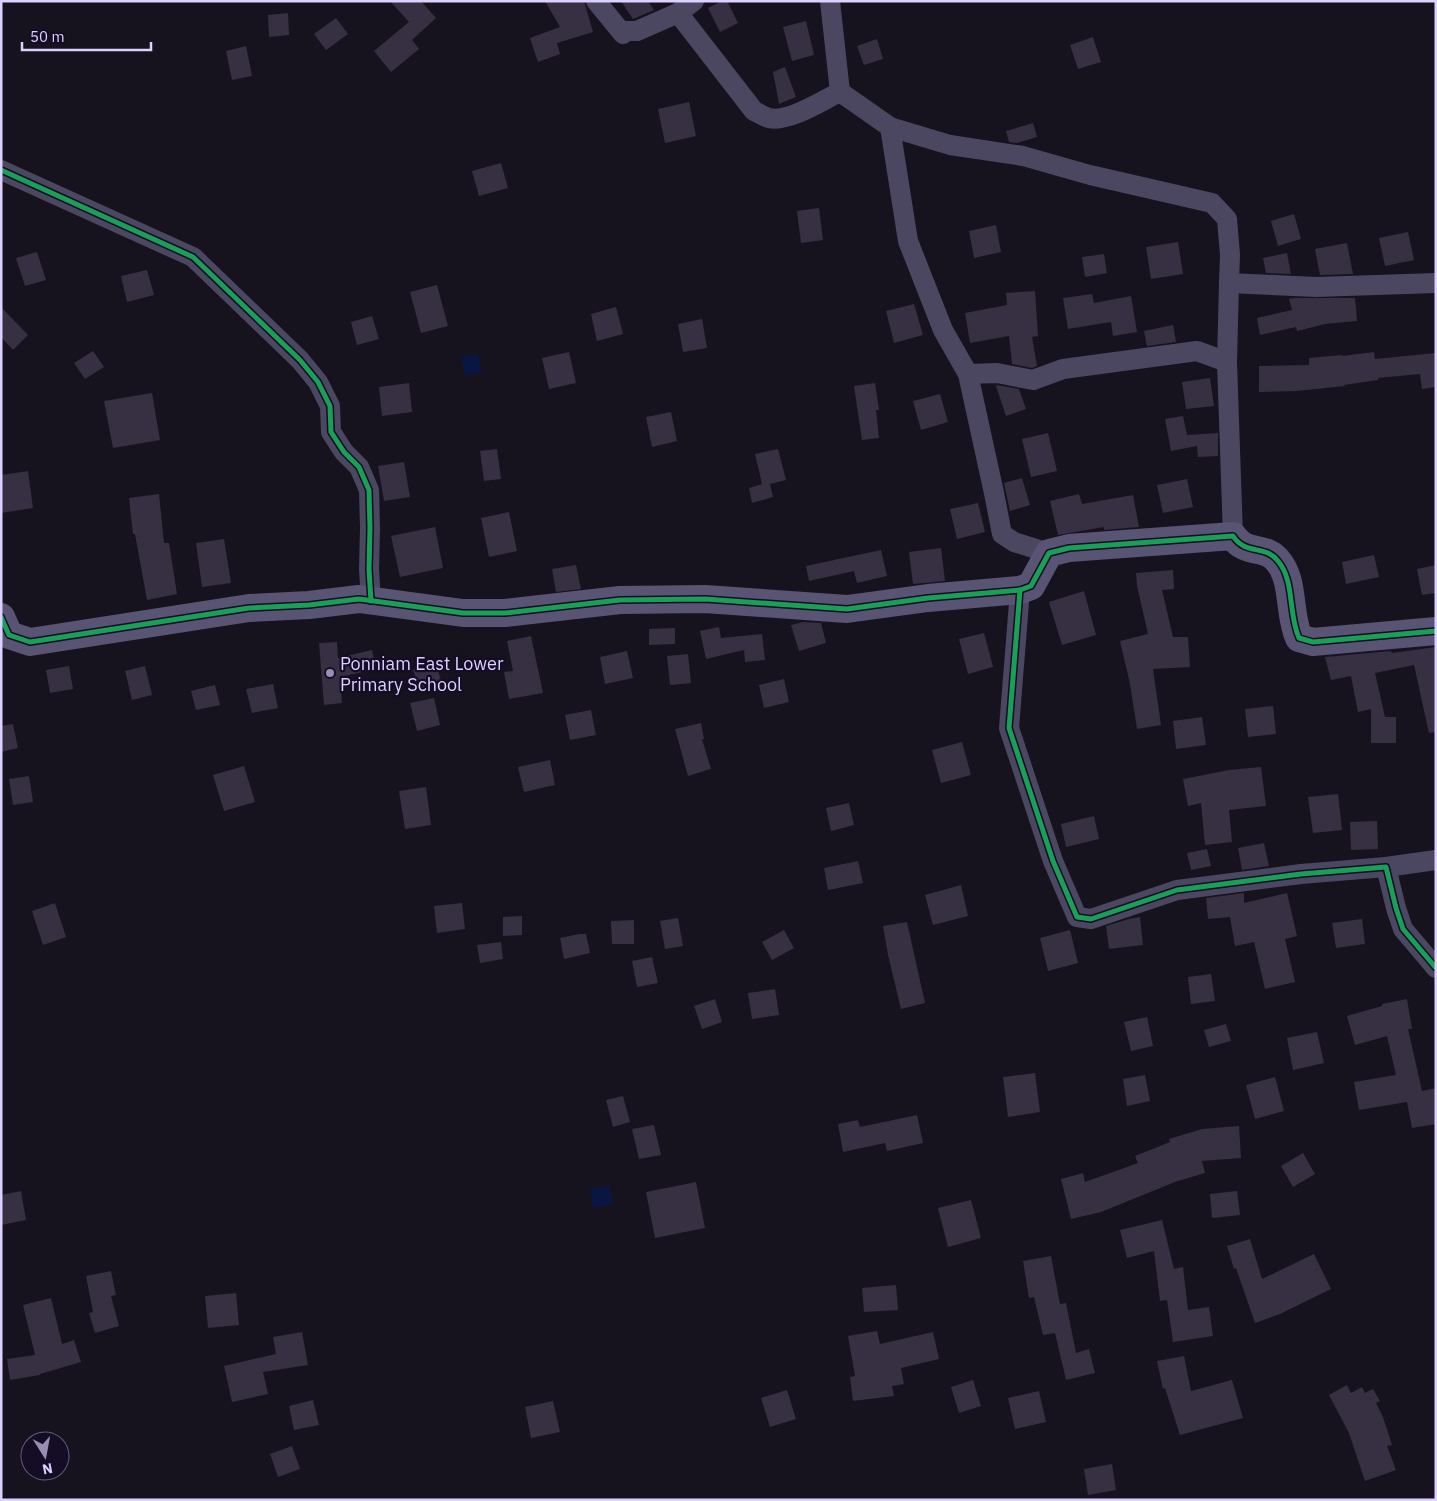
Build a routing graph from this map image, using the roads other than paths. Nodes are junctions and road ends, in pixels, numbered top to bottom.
1 (596, 1) edge
2 (694, 1) edge
3 (830, 1) edge
4 (678, 13) junction
5 (840, 92) junction
6 (890, 127) junction
7 (1, 170) edge
8 (1229, 283) junction
9 (1436, 283) edge
10 (1228, 362) junction
11 (968, 374) junction
12 (1233, 536) junction
13 (1048, 553) junction
14 (1020, 590) junction
15 (371, 601) junction
16 (1, 617) edge
17 (1436, 631) edge
18 (1436, 860) edge
19 (1386, 867) junction
20 (1436, 968) edge

1 - 4 street
2 - 4 street
3 - 5 street
4 - 5 street
5 - 6 street
6 - 8 street
6 - 11 street
7 - 15 street
8 - 9 street
8 - 10 street
10 - 11 street
10 - 12 street
11 - 13 street
12 - 13 street
12 - 17 street
13 - 14 street
14 - 15 street
14 - 19 street
15 - 16 street
18 - 19 street
19 - 20 street

